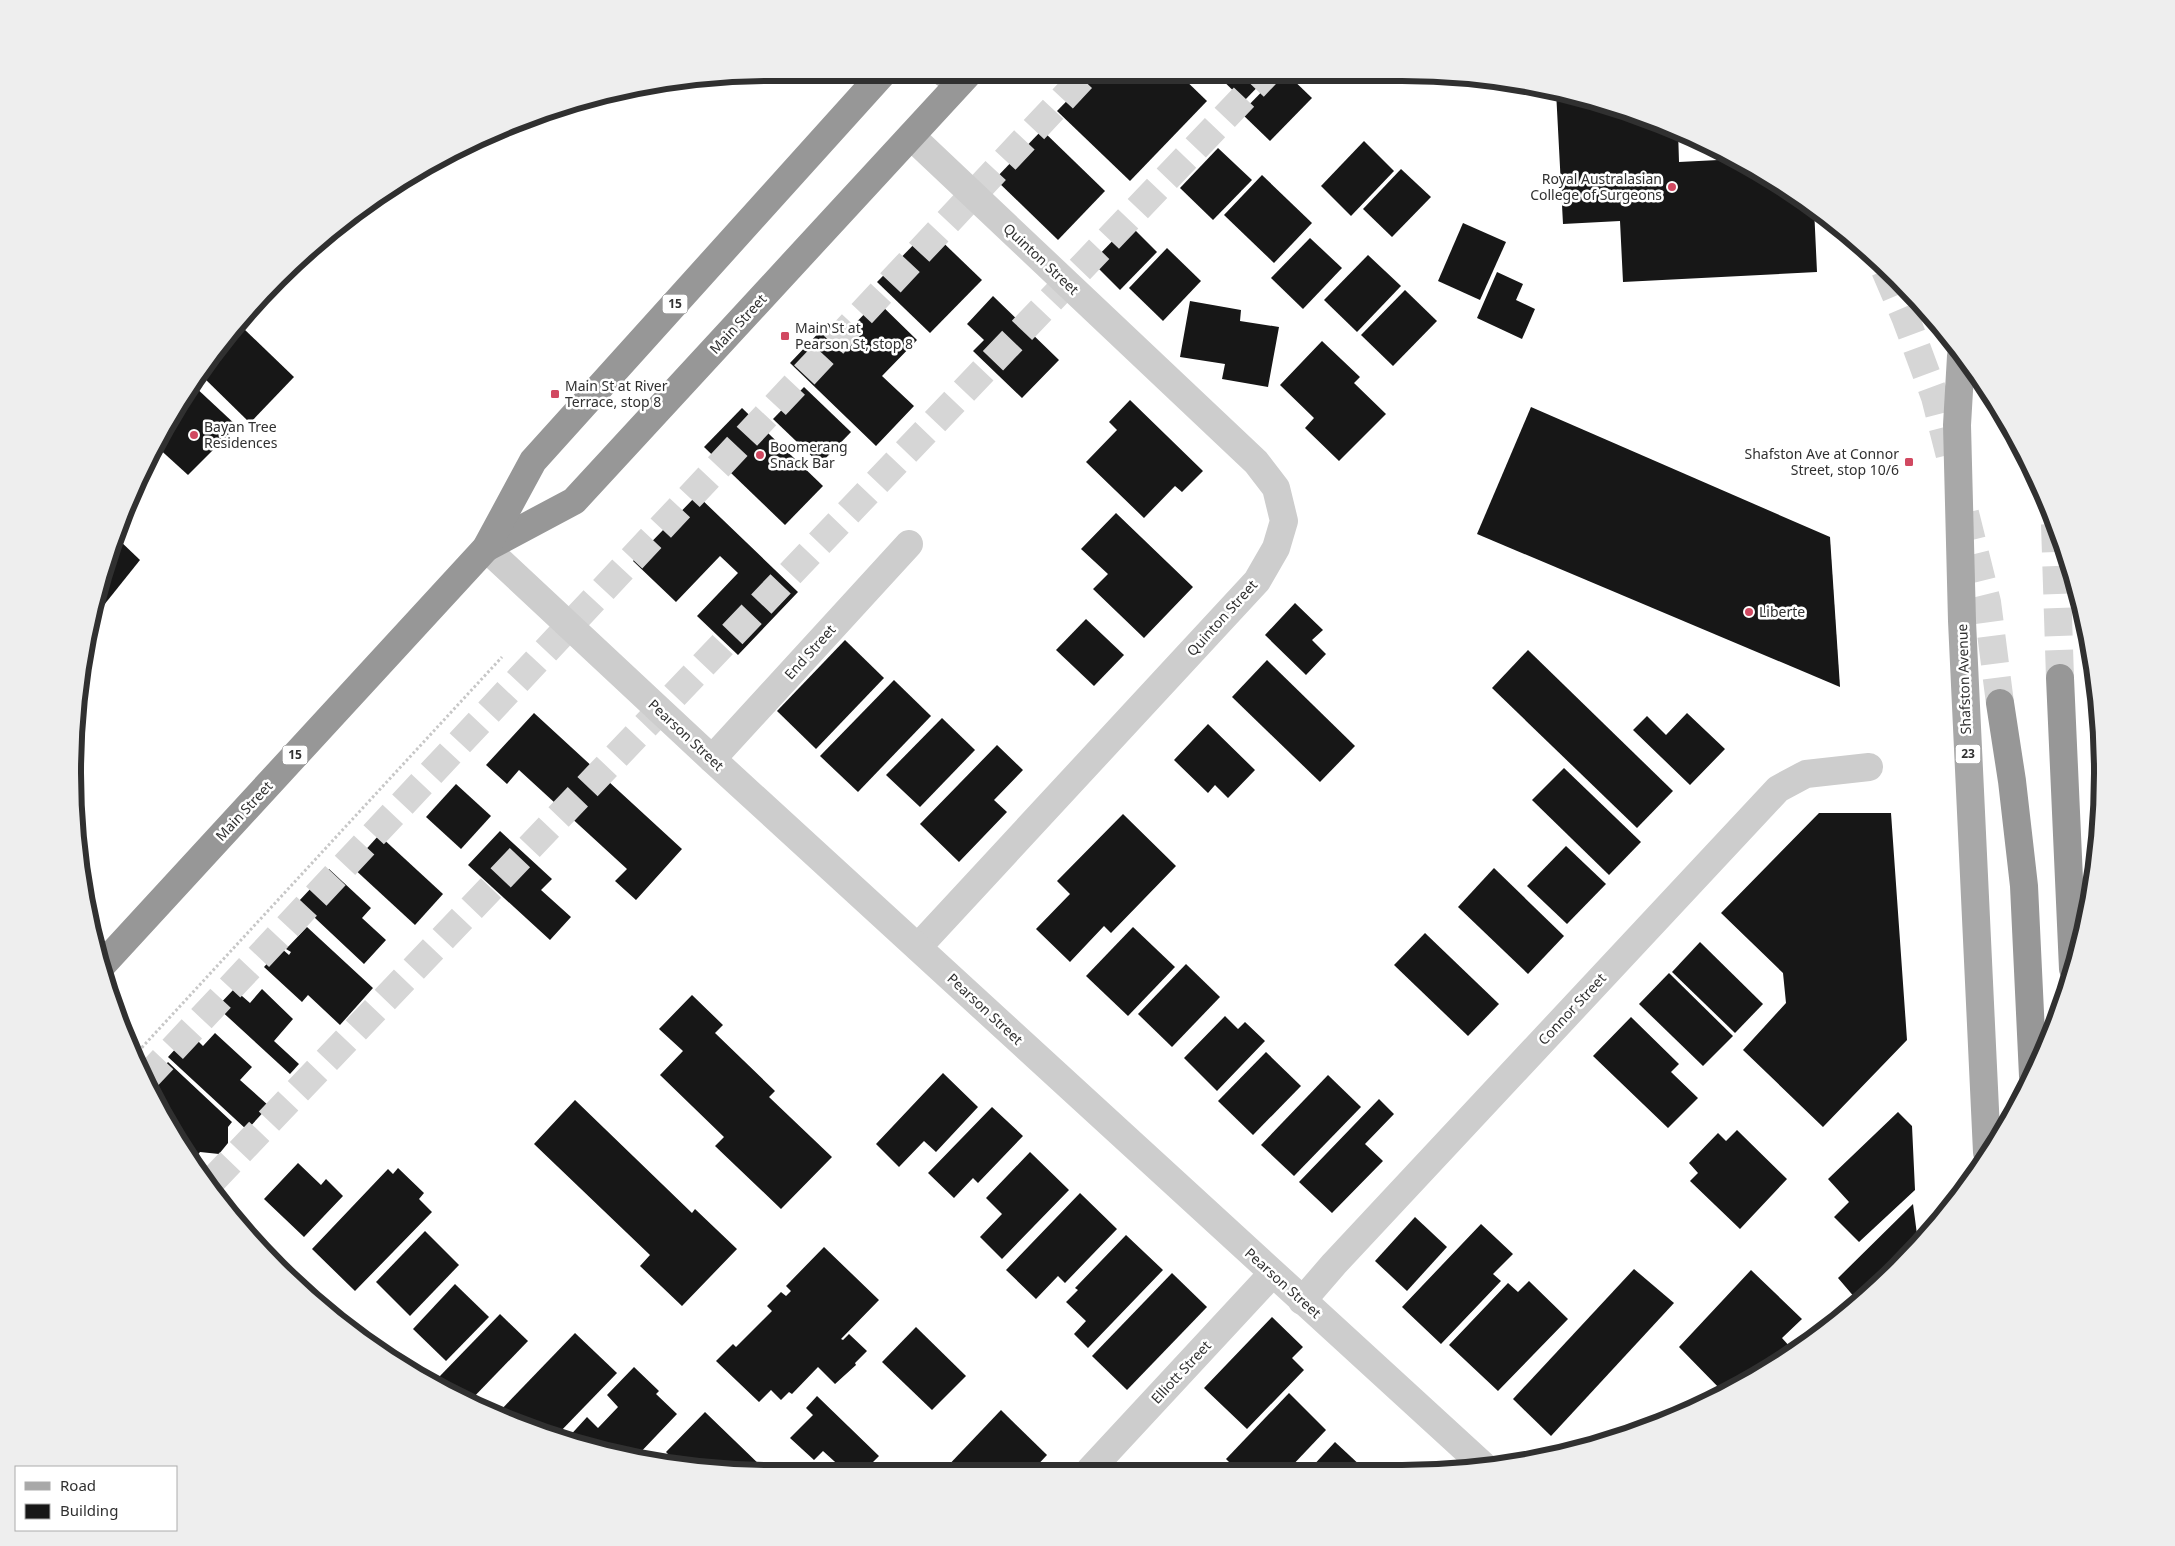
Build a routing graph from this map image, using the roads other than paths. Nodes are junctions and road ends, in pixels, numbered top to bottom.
1 (875, 81) edge
2 (954, 81) edge
3 (911, 136) junction
4 (1960, 365) edge
5 (909, 544) dead end
6 (486, 548) junction
7 (2060, 678) tunnel mouth
8 (2000, 703) tunnel mouth
9 (712, 759) junction
10 (1869, 767) dead end
11 (2072, 944) edge
12 (918, 947) junction
13 (107, 959) edge
14 (2032, 1057) edge
15 (1987, 1142) edge
16 (1272, 1274) junction
17 (1302, 1301) junction
18 (1478, 1460) edge
19 (1095, 1465) edge

1 - 6 highway, Main Street / 15
2 - 3 highway, Main Street / 15
3 - 6 highway, Main Street / 15
3 - 12 street, Quinton Street
4 - 15 main road, Shafston Avenue / 23
5 - 9 street, End Street
6 - 9 street, Pearson Street
6 - 13 highway, Main Street / 15
7 - 11 highway
8 - 14 highway
9 - 12 street, Pearson Street
10 - 17 street, Connor Street
12 - 16 street, Pearson Street
16 - 17 street, Pearson Street
16 - 19 street, Elliott Street
17 - 18 street, Pearson Street

